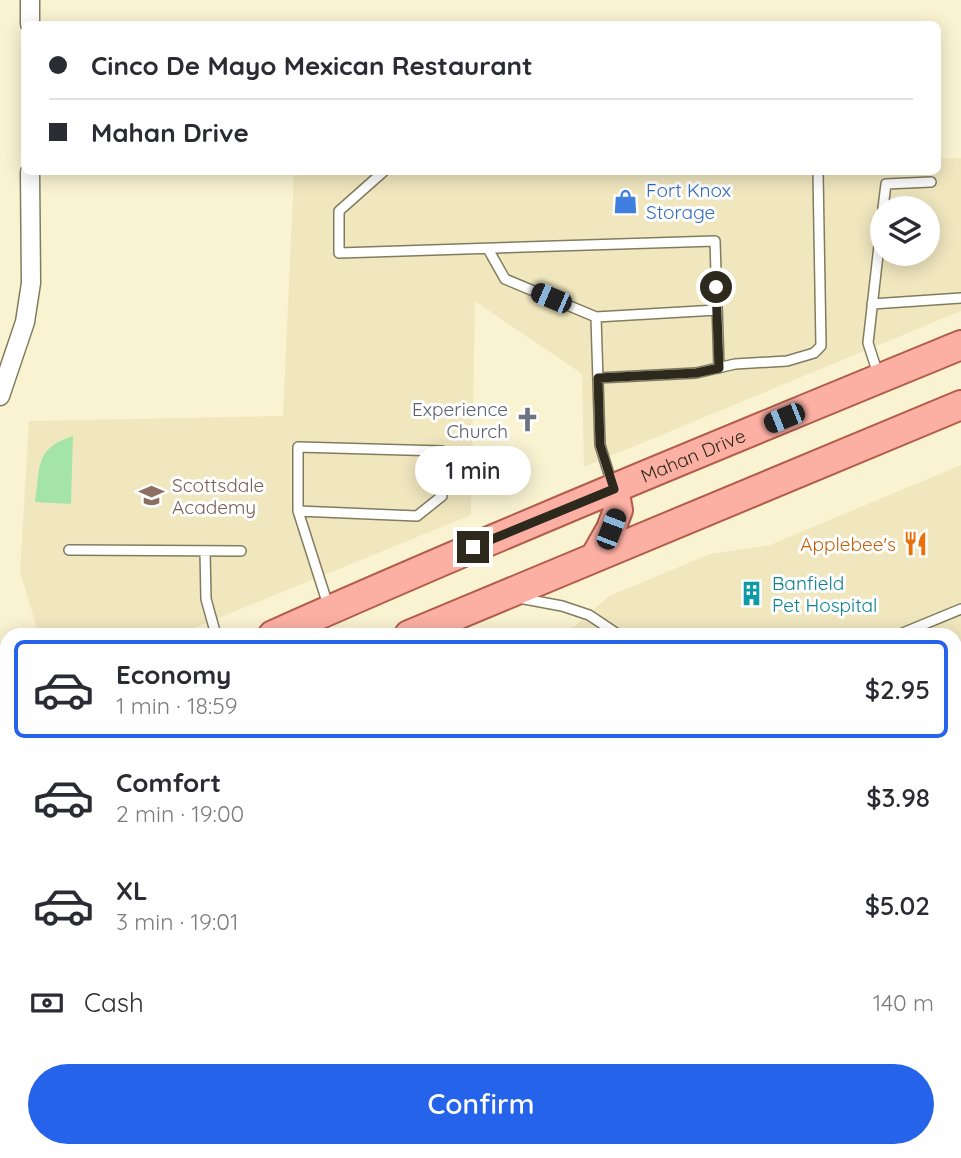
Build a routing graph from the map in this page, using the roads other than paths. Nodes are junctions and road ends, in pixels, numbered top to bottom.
1 (30, 0) edge
2 (30, 21) edge
3 (30, 175) edge
4 (380, 175) edge
5 (818, 175) edge
6 (931, 182) dead end
7 (884, 196) edge
8 (488, 249) junction
9 (876, 266) edge
10 (961, 298) edge
11 (872, 304) junction
12 (717, 310) junction
13 (596, 317) junction
14 (961, 345) edge
15 (719, 368) junction
16 (598, 378) junction
17 (880, 379) junction
18 (0, 396) edge
19 (961, 405) edge
20 (614, 489) junction
21 (298, 511) junction
22 (69, 550) dead end
23 (205, 551) junction
24 (241, 551) dead end
25 (595, 557) junction
26 (504, 595) junction
27 (961, 609) edge
28 (330, 610) junction
29 (214, 628) edge
30 (289, 628) edge
31 (426, 628) edge
32 (608, 628) edge
33 (915, 628) edge

1 - 2 street
3 - 18 street
4 - 8 lane
5 - 15 lane
6 - 7 lane
8 - 12 lane
8 - 13 lane
9 - 11 lane
10 - 11 lane
11 - 17 lane
12 - 13 lane
12 - 15 lane
13 - 16 lane
14 - 17 main road, Mahan Drive
15 - 16 lane
16 - 20 lane
17 - 20 main road, Mahan Drive
19 - 25 main road
20 - 25 main road
20 - 28 main road, Mahan Drive
21 - 21 lane
21 - 28 lane
22 - 23 lane
23 - 24 lane
23 - 29 lane
25 - 26 main road
26 - 31 main road
26 - 32 lane
27 - 33 lane
28 - 30 main road, Mahan Drive

